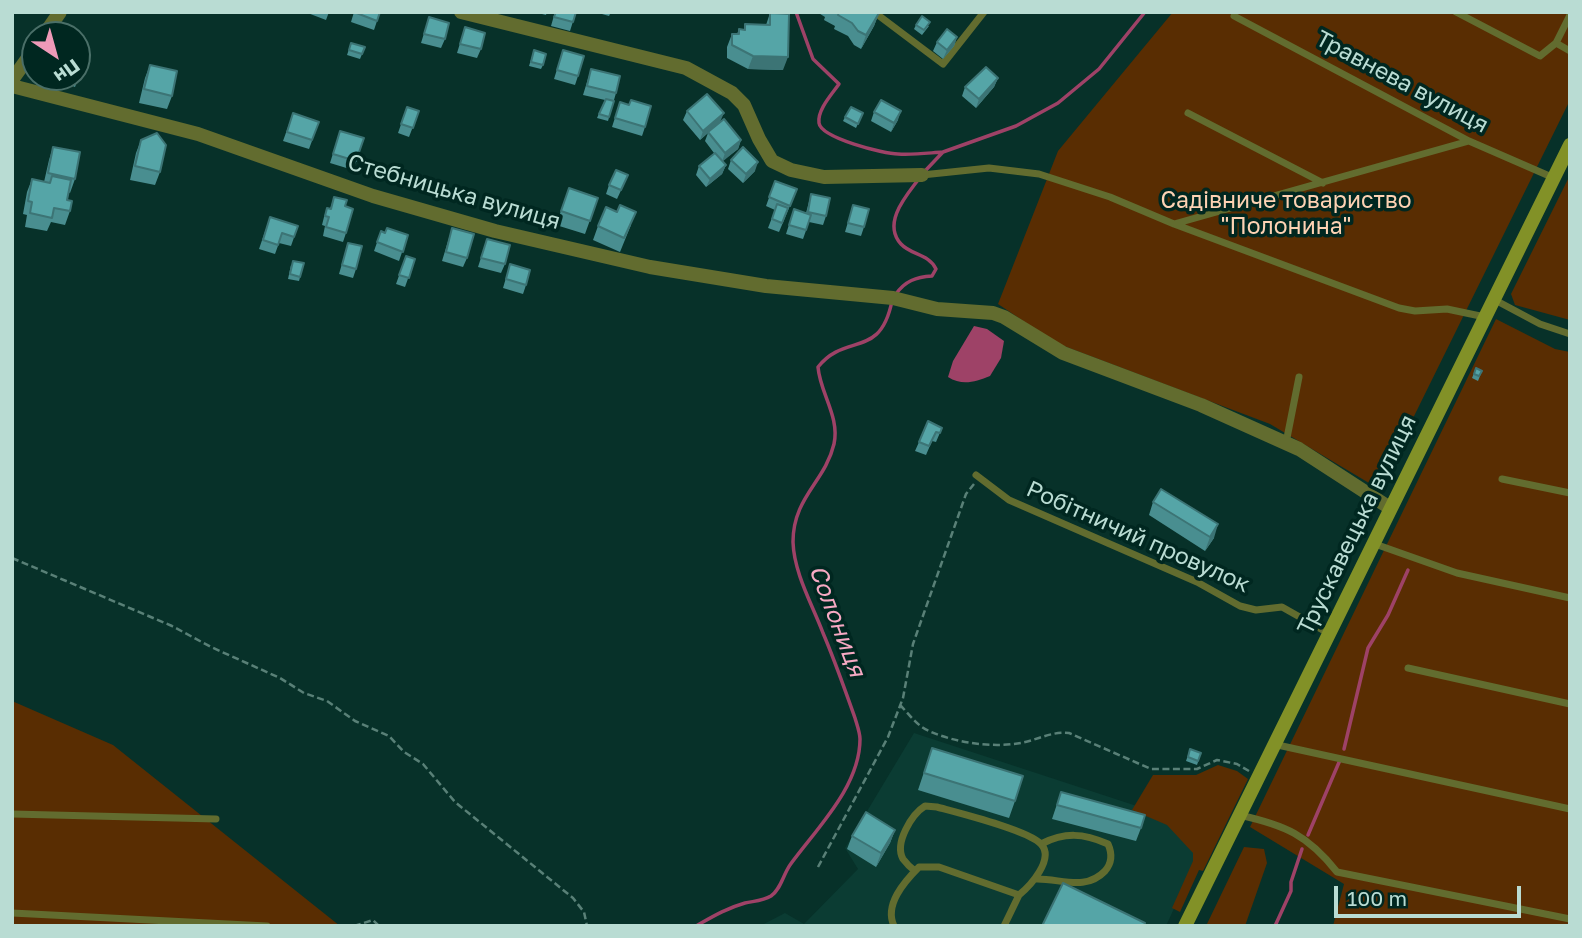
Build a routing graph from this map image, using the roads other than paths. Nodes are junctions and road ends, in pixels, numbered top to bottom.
1 (461, 12) edge
2 (874, 12) edge
3 (984, 12) edge
4 (1455, 12) edge
5 (1570, 15) edge
6 (1234, 16) dead end
7 (1556, 43) junction
8 (1570, 51) edge
9 (12, 86) edge
10 (1188, 113) dead end
11 (1469, 141) junction
12 (1570, 145) edge
13 (922, 175) joint
14 (1554, 178) junction
15 (1323, 183) junction
16 (1174, 224) junction
17 (1495, 300) junction
18 (1485, 317) junction
19 (1570, 334) edge
20 (1299, 377) dead end
21 (1286, 443) junction
22 (978, 478) road end
23 (1502, 478) dead end
24 (1570, 493) edge
25 (1390, 508) junction
26 (1375, 544) junction
27 (1570, 598) edge
28 (1328, 633) junction
29 (1408, 668) dead end
30 (1570, 704) edge
31 (1273, 744) junction
32 (1570, 809) edge
33 (12, 814) edge
34 (1239, 814) junction
35 (216, 819) dead end
36 (1041, 844) junction
37 (915, 871) junction
38 (1035, 879) junction
39 (1019, 895) junction
40 (12, 913) edge
41 (1570, 919) edge
42 (267, 926) edge
43 (894, 926) edge
44 (1004, 926) edge
45 (1185, 926) edge

1 - 13 street
2 - 3 lane
4 - 7 lane
5 - 7 lane
6 - 11 lane, Травнева вулиця
7 - 8 lane
9 - 21 street, Стебницька вулиця
10 - 15 lane
11 - 14 lane, Травнева вулиця
11 - 15 lane
12 - 14 street, Трускавецька вулиця
13 - 16 lane
14 - 17 street, Трускавецька вулиця
15 - 16 lane
16 - 18 lane
17 - 18 street, Трускавецька вулиця
17 - 19 lane
18 - 25 street, Трускавецька вулиця
20 - 21 lane
21 - 25 street, Стебницька вулиця
22 - 28 lane, Робітничий провулок
23 - 24 lane
25 - 26 street, Трускавецька вулиця
26 - 27 lane
26 - 28 street, Трускавецька вулиця
28 - 31 street, Трускавецька вулиця
29 - 30 lane
31 - 32 lane
31 - 34 street, Трускавецька вулиця
33 - 35 lane
34 - 41 lane
34 - 45 street, Трускавецька вулиця
36 - 37 lane
36 - 38 lane
36 - 38 lane
37 - 39 lane
37 - 43 lane
38 - 39 lane
39 - 44 lane
40 - 42 lane

